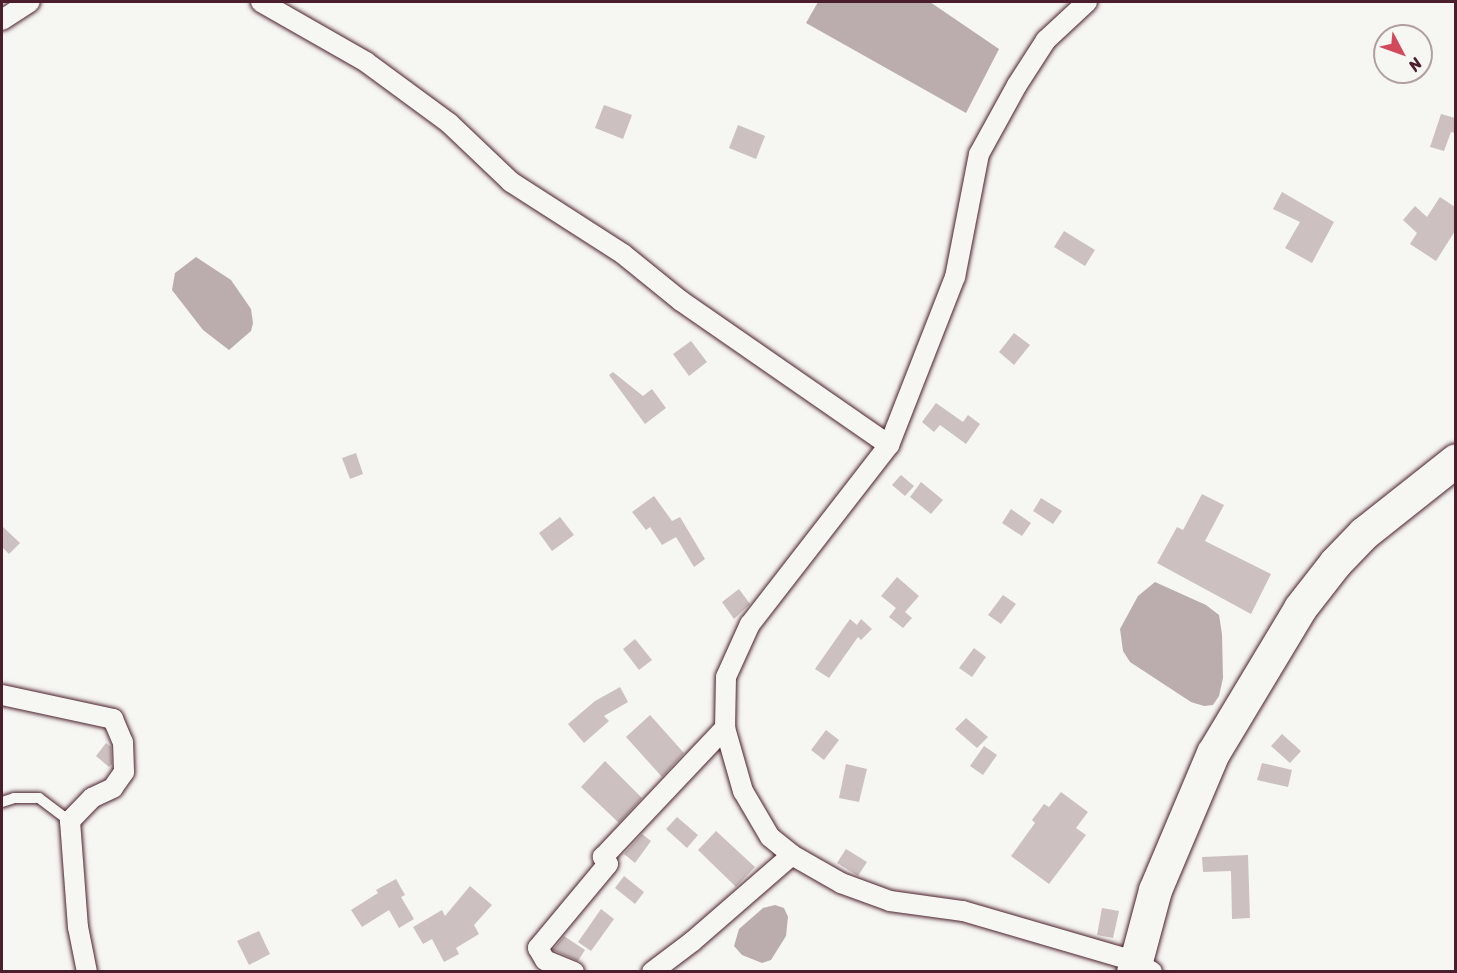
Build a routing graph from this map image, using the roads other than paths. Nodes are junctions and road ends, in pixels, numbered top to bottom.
1 (30, 2) edge
2 (261, 2) edge
3 (1087, 2) edge
4 (2, 20) edge
5 (889, 445) junction
6 (1455, 460) edge
7 (2, 695) edge
8 (725, 728) junction
9 (2, 802) edge
10 (70, 821) junction
11 (792, 855) junction
12 (1140, 968) edge
13 (87, 972) edge
14 (574, 972) edge
15 (652, 972) edge

1 - 4 street
2 - 5 street
3 - 5 street
5 - 8 street
6 - 12 highway
7 - 10 street
8 - 11 street
8 - 14 street
9 - 10 lane
10 - 13 street
11 - 12 street
11 - 15 street

